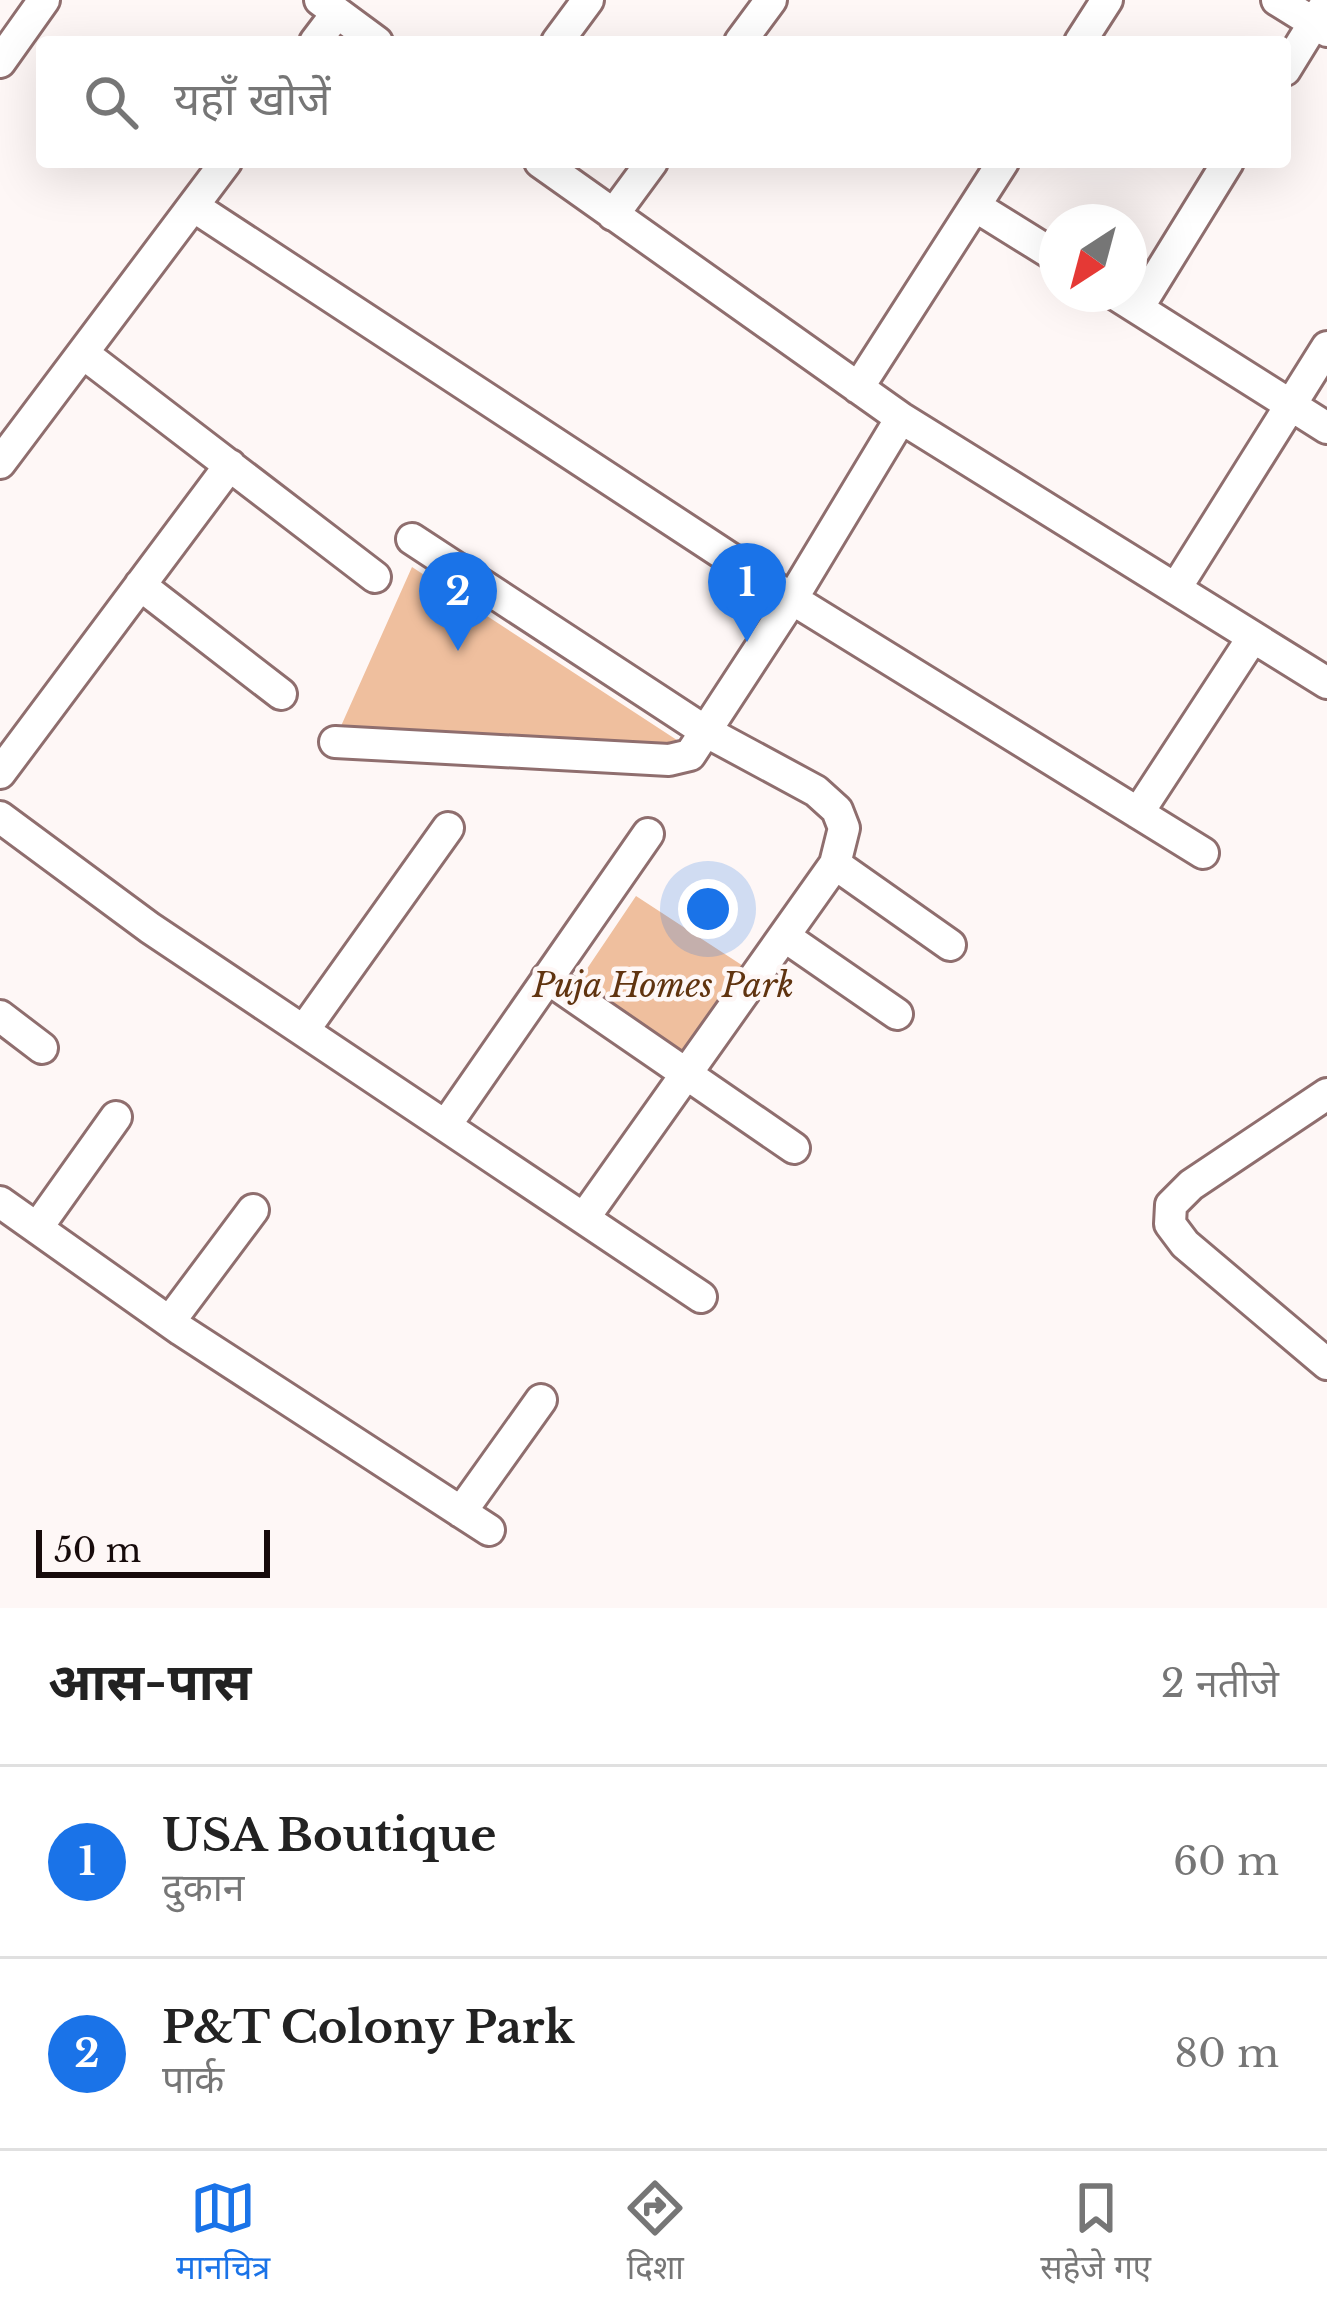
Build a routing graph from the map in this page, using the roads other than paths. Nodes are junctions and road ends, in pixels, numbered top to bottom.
1 (44, 0) edge
2 (588, 0) edge
3 (771, 0) edge
4 (1107, 0) edge
5 (1277, 0) edge
6 (329, 6) edge
7 (1323, 19) edge
8 (317, 36) edge
9 (369, 36) edge
10 (561, 36) edge
11 (744, 36) edge
12 (1084, 36) edge
13 (0, 62) edge
14 (1291, 62) edge
15 (222, 168) edge
16 (548, 168) edge
17 (648, 168) edge
18 (999, 168) edge
19 (1224, 168) edge
20 (193, 206) junction
21 (975, 206) junction
22 (613, 215) junction
23 (1039, 246) edge
24 (1147, 272) edge
25 (1143, 312) edge
26 (1327, 347) edge
27 (83, 354) junction
28 (859, 388) junction
29 (1290, 405) junction
30 (901, 418) junction
31 (1327, 428) edge
32 (0, 463) edge
33 (230, 465) junction
34 (412, 538) dead end
35 (375, 577) dead end
36 (140, 586) junction
37 (1176, 588) junction
38 (793, 599) junction
39 (1253, 637) junction
40 (1327, 683) edge
41 (281, 694) dead end
42 (706, 731) junction
43 (335, 742) dead end
44 (0, 773) edge
45 (1138, 813) junction
46 (0, 817) edge
47 (448, 829) dead end
48 (648, 834) dead end
49 (1204, 853) dead end
50 (835, 864) junction
51 (784, 936) junction
52 (950, 944) dead end
53 (547, 978) junction
54 (897, 1014) dead end
55 (0, 1016) edge
56 (304, 1030) junction
57 (42, 1048) dead end
58 (688, 1075) junction
59 (1327, 1094) edge
60 (116, 1117) dead end
61 (446, 1125) junction
62 (794, 1148) dead end
63 (0, 1202) edge
64 (253, 1210) dead end
65 (584, 1218) junction
66 (37, 1228) junction
67 (701, 1297) dead end
68 (170, 1322) junction
69 (1315, 1335) edge
70 (1327, 1364) edge
71 (541, 1400) dead end
72 (461, 1512) junction
73 (489, 1530) dead end

1 - 13 street
2 - 10 street
3 - 11 street
4 - 12 street
5 - 7 street
6 - 8 street
6 - 9 street
7 - 14 street
15 - 20 street
16 - 22 street
17 - 22 street
18 - 21 street
19 - 24 street
20 - 27 street
20 - 38 street
21 - 23 street
21 - 28 street
22 - 28 street
25 - 29 street
26 - 29 street
27 - 32 street
27 - 33 street
28 - 30 street
29 - 31 street
29 - 37 street
30 - 37 street
30 - 38 street
33 - 35 street
33 - 36 street
34 - 42 street
36 - 41 street
36 - 44 street
37 - 39 street
38 - 42 street
38 - 45 street
39 - 40 street
39 - 45 street
42 - 43 street
42 - 50 street
45 - 49 street
46 - 56 street
47 - 56 street
48 - 53 street
50 - 51 street
50 - 52 street
51 - 54 street
51 - 58 street
53 - 58 street
53 - 61 street
55 - 57 street
56 - 61 street
58 - 62 street
58 - 65 street
59 - 69 street
60 - 66 street
61 - 65 street
63 - 66 street
64 - 68 street
65 - 67 street
66 - 68 street
68 - 72 street
69 - 70 street
71 - 72 street
72 - 73 street

